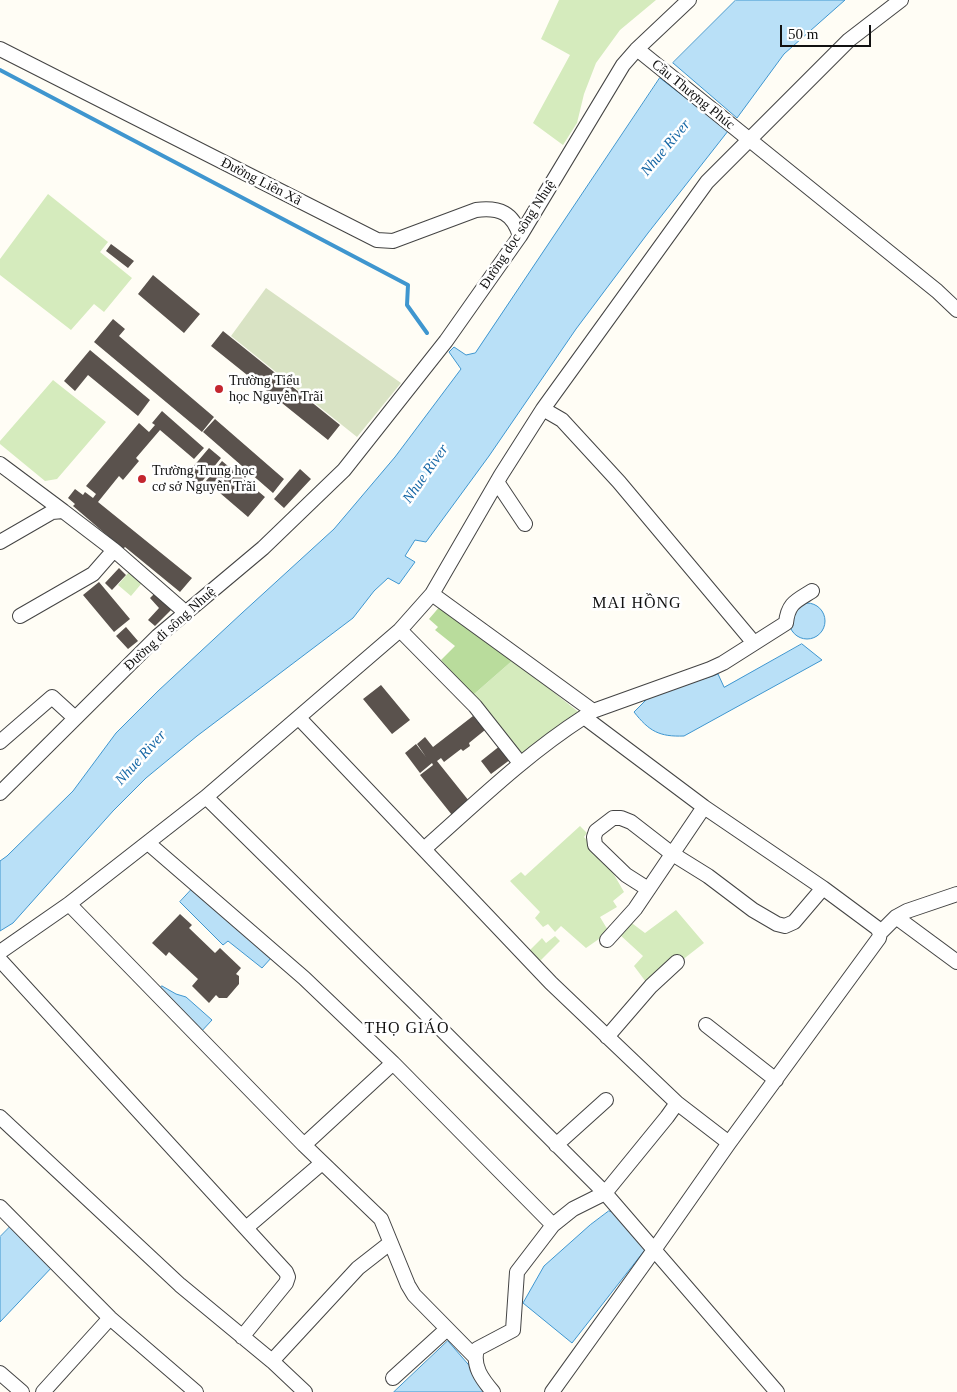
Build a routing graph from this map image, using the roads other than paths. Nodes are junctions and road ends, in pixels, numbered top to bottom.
1 (688, 0) edge
2 (900, 0) edge
3 (0, 49) edge
4 (637, 49) junction
5 (749, 140) junction
6 (520, 236) junction
7 (957, 310) edge
8 (543, 409) junction
9 (0, 464) edge
10 (344, 470) joint
11 (497, 482) junction
12 (62, 511) junction
13 (525, 524) dead end
14 (0, 542) edge
15 (114, 550) junction
16 (812, 591) dead end
17 (432, 594) junction
18 (185, 612) junction
19 (20, 616) dead end
20 (400, 630) junction
21 (754, 643) junction
22 (588, 714) junction
23 (75, 718) junction
24 (299, 718) junction
25 (0, 742) edge
26 (520, 763) junction
27 (0, 793) edge
28 (206, 797) junction
29 (704, 807) junction
30 (148, 843) junction
31 (424, 850) junction
32 (671, 853) junction
33 (823, 888) junction
34 (648, 889) junction
35 (957, 894) edge
36 (69, 904) junction
37 (896, 918) junction
38 (880, 933) junction
39 (606, 940) dead end
40 (0, 952) edge
41 (0, 960) edge
42 (677, 962) dead end
43 (957, 962) edge
44 (706, 1025) dead end
45 (607, 1037) junction
46 (393, 1063) junction
47 (776, 1080) junction
48 (606, 1100) dead end
49 (677, 1103) junction
50 (0, 1117) edge
51 (729, 1143) junction
52 (304, 1145) junction
53 (556, 1145) junction
54 (322, 1163) junction
55 (604, 1193) junction
56 (0, 1207) edge
57 (553, 1225) junction
58 (246, 1228) junction
59 (390, 1244) junction
60 (654, 1250) junction
61 (110, 1318) junction
62 (447, 1329) junction
63 (242, 1337) junction
64 (475, 1357) junction
65 (272, 1362) junction
66 (0, 1373) edge
67 (393, 1378) dead end
68 (554, 1391) edge
69 (22, 1392) edge
70 (43, 1392) edge
71 (196, 1392) edge
72 (305, 1392) edge
73 (493, 1392) edge
74 (777, 1392) edge

1 - 4 street, Đường dọc sông Nhuệ
2 - 5 street
3 - 6 street, Đường Liên Xã
4 - 5 street, Cầu Thượng Phúc
4 - 6 street, Đường dọc sông Nhuệ
5 - 7 street, Cầu Thượng Phúc
5 - 8 street
6 - 10 street, Đường dọc sông Nhuệ
8 - 11 street
8 - 21 street
9 - 12 street
10 - 18 street, Đường đi sông Nhuệ
11 - 13 street
11 - 17 street
12 - 14 street
12 - 15 street
15 - 18 street
15 - 19 street
16 - 21 street
17 - 20 street
17 - 22 street
18 - 23 street, Đường đi sông Nhuệ
20 - 24 street
20 - 26 street
21 - 22 street
22 - 26 street
22 - 29 street
23 - 25 street
23 - 27 street, Đường đi sông Nhuệ
24 - 28 street
24 - 31 street
26 - 31 street
28 - 30 street
28 - 53 street
29 - 32 street
29 - 33 street
30 - 36 street
30 - 46 street
31 - 45 street
32 - 33 street
32 - 34 street
32 - 34 street
33 - 38 street
34 - 39 street
35 - 37 street
36 - 40 street
36 - 52 street
37 - 38 street
37 - 43 street
38 - 47 street
41 - 58 street
42 - 45 street
44 - 47 street
45 - 49 street
46 - 52 street
46 - 57 street
47 - 51 street
48 - 53 street
49 - 51 street
49 - 55 street
50 - 63 street
51 - 60 street
52 - 54 street
53 - 55 street
54 - 58 street
54 - 59 street
55 - 57 street
55 - 60 street
56 - 61 street
57 - 64 street
58 - 63 street
59 - 62 street
59 - 65 street
60 - 68 street
60 - 74 street
61 - 70 street
61 - 71 street
62 - 64 street
62 - 67 street
63 - 65 street
64 - 73 street
65 - 72 street
66 - 69 street

